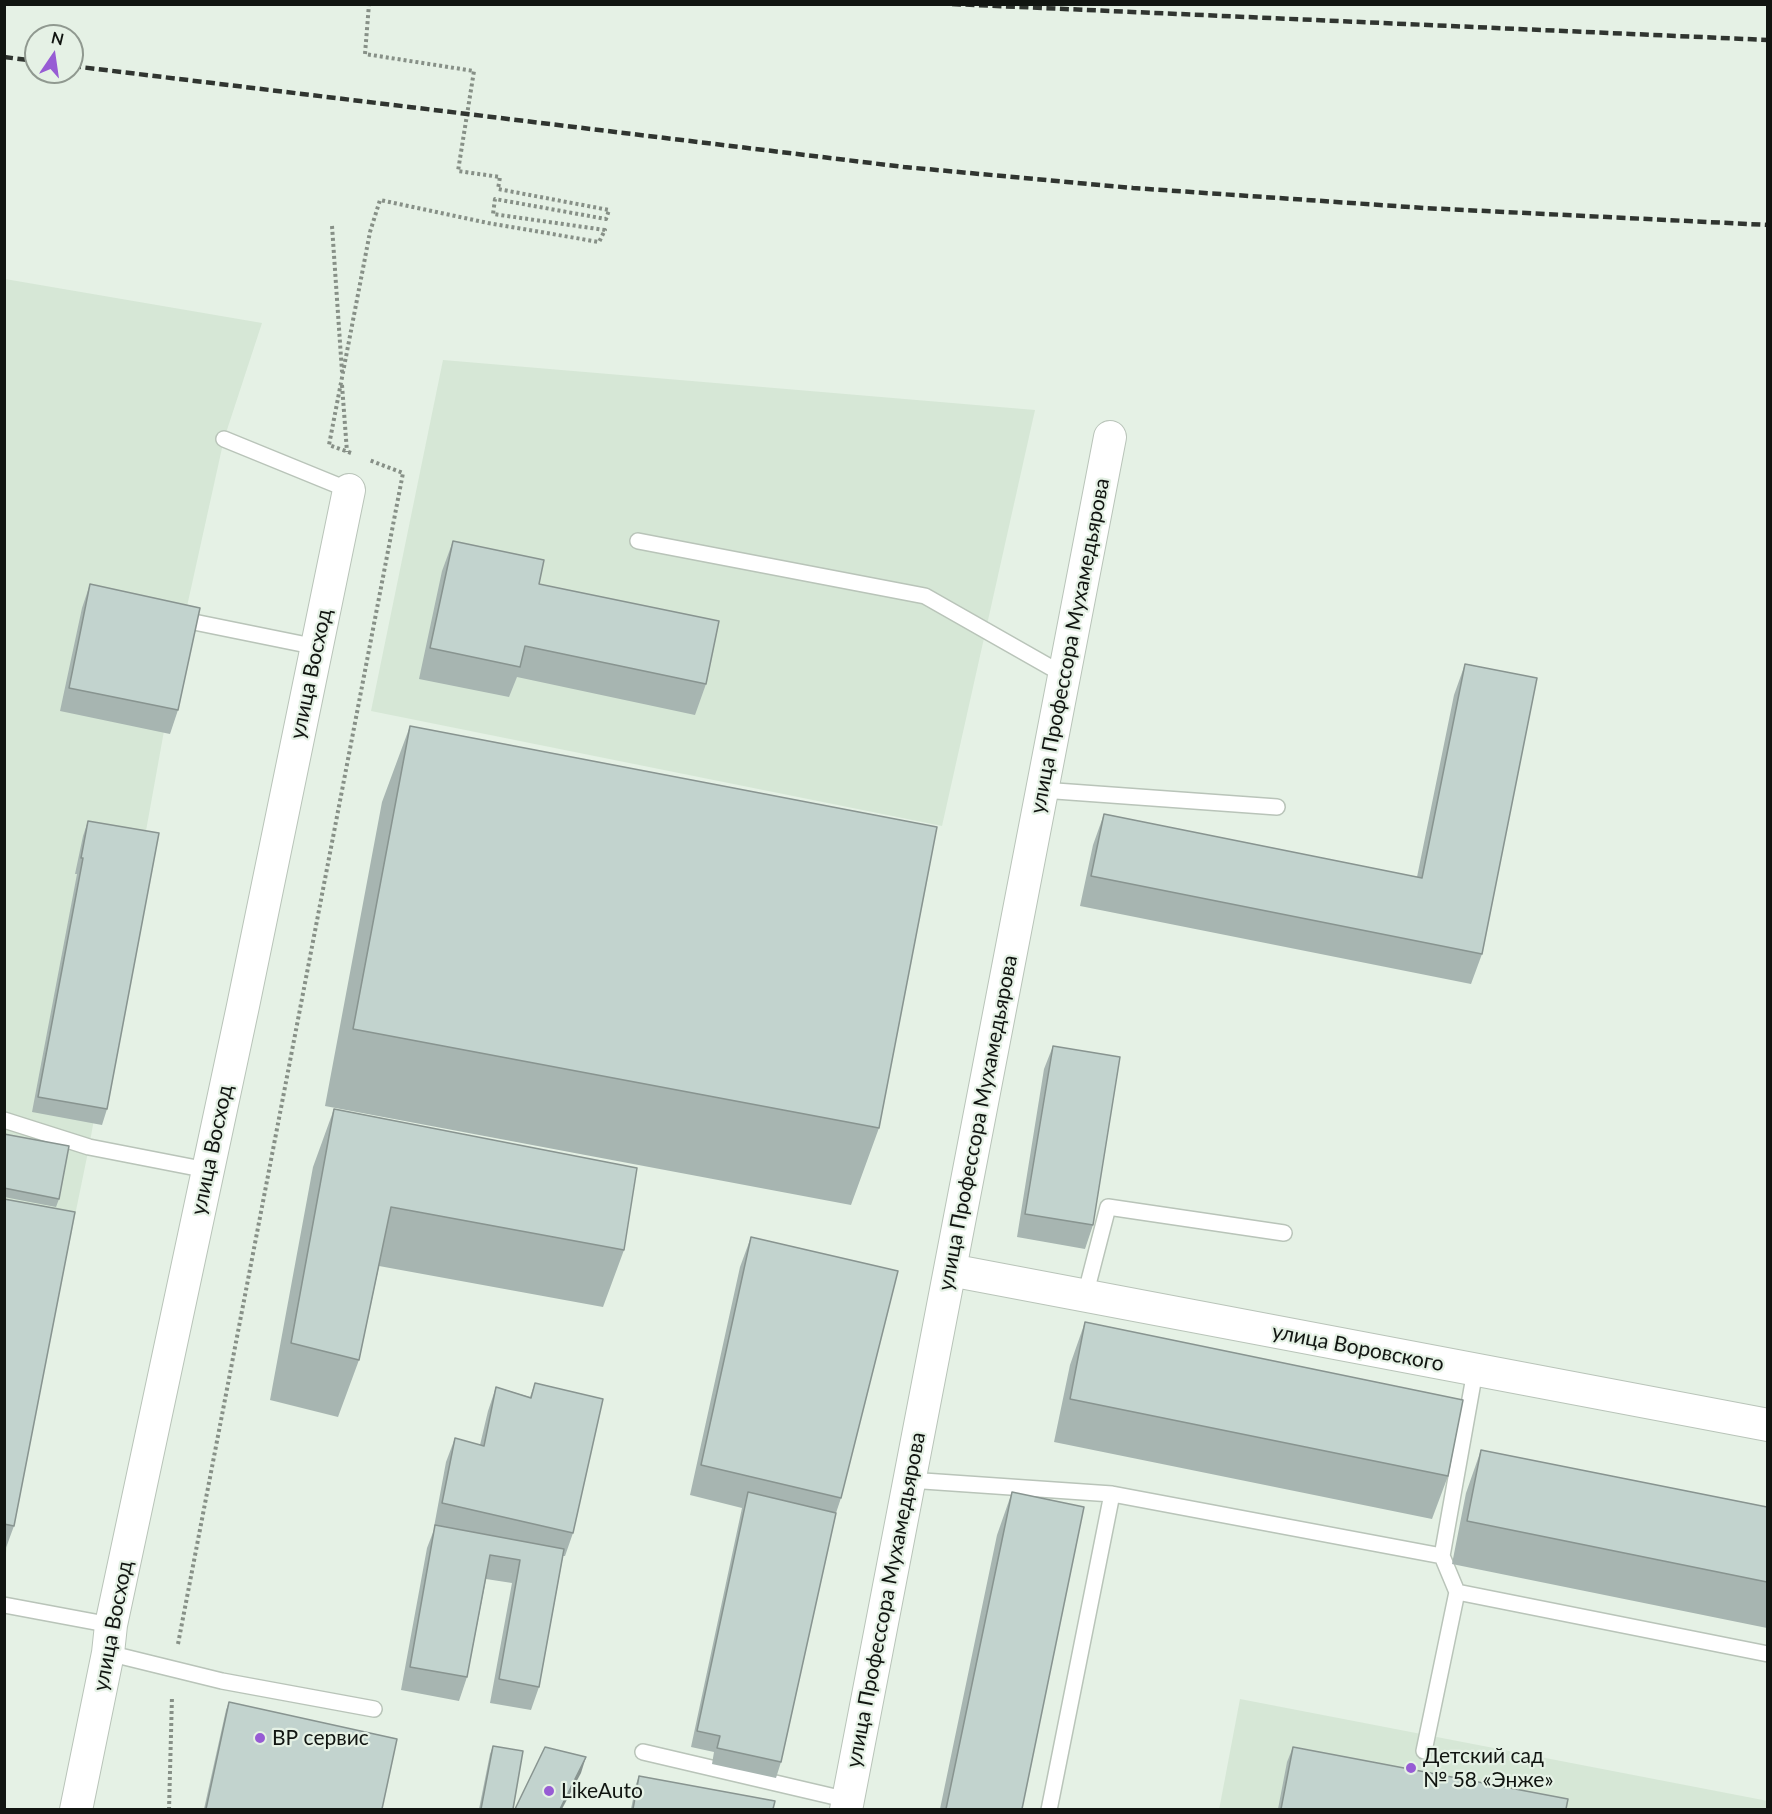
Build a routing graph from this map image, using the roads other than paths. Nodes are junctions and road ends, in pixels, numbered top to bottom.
1 (1110, 437) dead end
2 (224, 439) dead end
3 (349, 490) joint
4 (638, 541) dead end
5 (184, 620) edge
6 (317, 647) junction
7 (1064, 675) junction
8 (1042, 790) junction
9 (1277, 807) dead end
10 (4, 1120) edge
11 (207, 1170) junction
12 (1284, 1233) dead end
13 (950, 1270) junction
14 (1085, 1296) junction
15 (1475, 1371) junction
16 (1767, 1425) edge
17 (909, 1480) junction
18 (1112, 1494) junction
19 (1442, 1556) junction
20 (1457, 1592) junction
21 (4, 1605) edge
22 (110, 1639) junction
23 (1767, 1654) edge
24 (374, 1709) dead end
25 (1424, 1751) dead end
26 (643, 1752) dead end
27 (847, 1805) edge
28 (76, 1809) edge
29 (1049, 1809) edge

1 - 7 street, улица Профессора Мухамедьярова
2 - 3 lane
3 - 6 street, улица Восход
4 - 7 lane
5 - 6 lane
6 - 11 street, улица Восход
7 - 8 street, улица Профессора Мухамедьярова
8 - 9 lane
8 - 13 street, улица Профессора Мухамедьярова
10 - 11 lane
11 - 22 street, улица Восход
12 - 14 lane
13 - 14 street, улица Воровского
13 - 17 street, улица Профессора Мухамедьярова
14 - 15 street, улица Воровского
15 - 16 street, улица Воровского
15 - 19 lane
17 - 18 lane
17 - 27 street, улица Профессора Мухамедьярова
18 - 19 lane
18 - 29 lane
19 - 20 lane
20 - 23 lane
20 - 25 lane
21 - 22 lane
22 - 24 lane
22 - 28 street, улица Восход
26 - 27 lane

